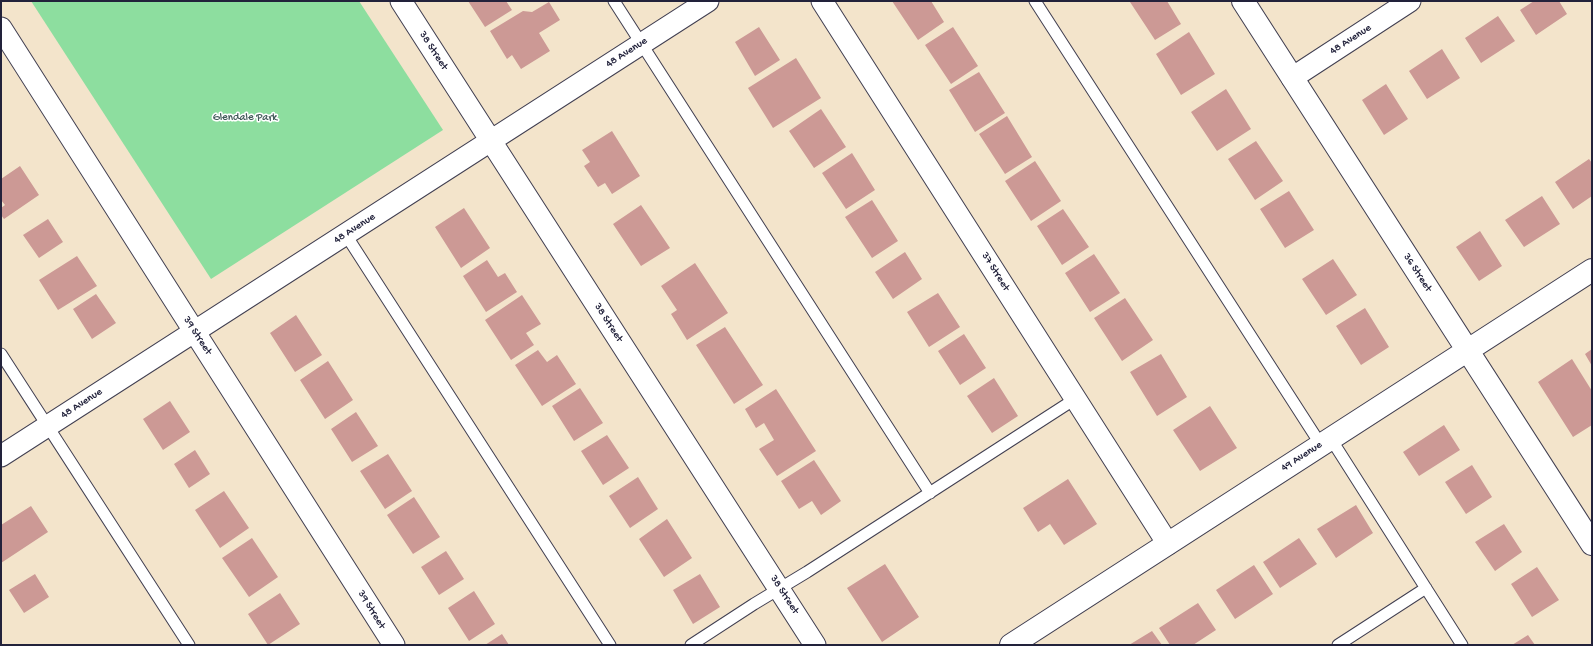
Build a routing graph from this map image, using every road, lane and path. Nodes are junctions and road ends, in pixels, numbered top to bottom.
1 (401, 1) edge
2 (614, 1) edge
3 (708, 1) edge
4 (822, 1) edge
5 (1035, 1) edge
6 (1243, 1) edge
7 (1410, 1) edge
8 (1, 28) edge
9 (641, 44) junction
10 (1292, 78) junction
11 (490, 141) junction
12 (346, 235) junction
13 (1592, 270) edge
14 (195, 332) junction
15 (1467, 350) junction
16 (1, 354) edge
17 (1075, 399) junction
18 (47, 427) junction
19 (1326, 442) junction
20 (1, 456) edge
21 (930, 493) junction
22 (1591, 541) edge
23 (1168, 544) junction
24 (1426, 588) junction
25 (780, 589) junction
26 (189, 645) edge
27 (394, 645) edge
28 (610, 645) edge
29 (691, 645) edge
30 (815, 645) edge
31 (1012, 645) edge
32 (1338, 645) edge
33 (1462, 645) edge

1 - 11 street, 38 Street
2 - 9 lane
3 - 9 street, 48 Avenue
4 - 17 street, 37 Street
5 - 19 lane
6 - 10 street, 36 Street
7 - 10 street, 48 Avenue
8 - 14 street, 39 Street
9 - 11 street, 48 Avenue
9 - 21 lane
10 - 15 street, 36 Street
11 - 12 street, 48 Avenue
11 - 25 street, 38 Street
12 - 14 street, 48 Avenue
12 - 28 lane
13 - 15 street, 49 Avenue
14 - 18 street, 48 Avenue
14 - 27 street, 39 Street
15 - 19 street, 49 Avenue
15 - 22 street, 36 Street
16 - 18 lane
17 - 21 lane
17 - 23 street, 37 Street
18 - 20 street, 48 Avenue
18 - 26 lane
19 - 23 street, 49 Avenue
19 - 24 lane
21 - 25 lane
23 - 31 street, 49 Avenue
24 - 32 lane
24 - 33 lane
25 - 29 lane
25 - 30 street, 38 Street

